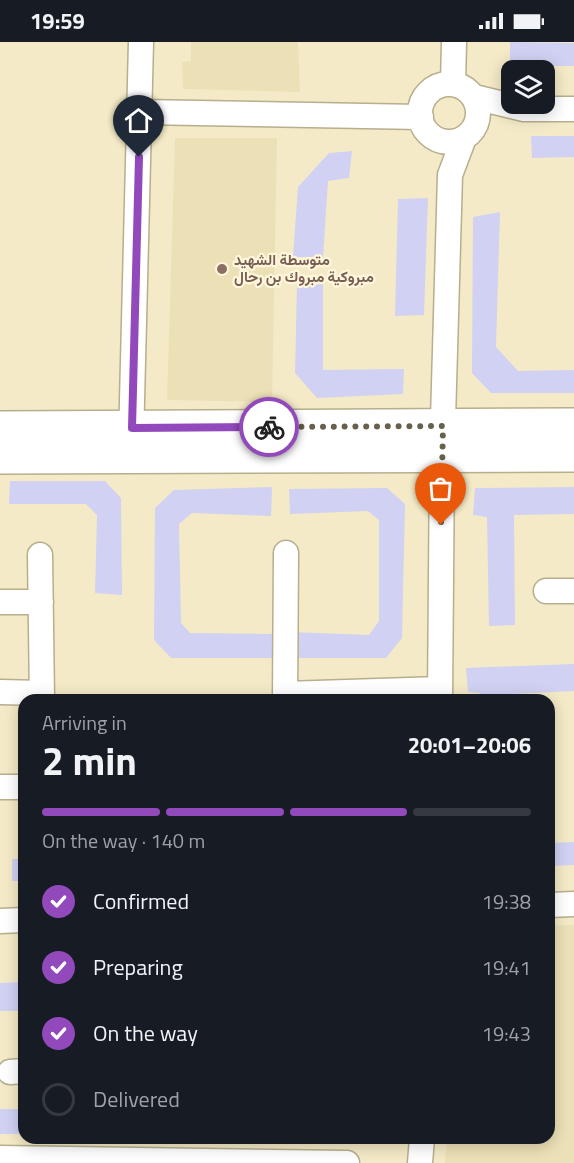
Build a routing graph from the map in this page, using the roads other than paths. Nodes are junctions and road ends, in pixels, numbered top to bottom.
1 (141, 42) edge
2 (454, 42) edge
3 (453, 84) junction
4 (474, 97) junction
5 (501, 103) edge
6 (555, 109) edge
7 (574, 109) edge
8 (140, 112) junction
9 (509, 114) edge
10 (421, 117) junction
11 (468, 135) junction
12 (436, 139) junction
13 (450, 176) junction
14 (574, 425) edge
15 (0, 428) edge
16 (442, 440) junction
17 (131, 442) junction
18 (574, 455) edge
19 (0, 457) edge
20 (286, 553) dead end
21 (40, 555) dead end
22 (546, 591) dead end
23 (574, 591) edge
24 (0, 602) edge
25 (41, 602) junction
26 (0, 692) edge
27 (18, 694) edge
28 (42, 694) edge
29 (285, 694) edge
30 (440, 694) edge
31 (0, 787) edge
32 (18, 787) edge
33 (574, 904) edge
34 (555, 905) edge
35 (0, 921) edge
36 (18, 921) edge
37 (422, 1144) edge
38 (113, 1149) edge
39 (0, 1158) edge
40 (347, 1163) edge
41 (420, 1163) edge

1 - 8 street
2 - 3 street
3 - 4 street
3 - 10 street
4 - 5 street
4 - 11 street
6 - 7 street
8 - 10 street
8 - 17 street
9 - 11 street
10 - 12 street
11 - 12 street
11 - 13 street
12 - 13 street
13 - 16 street
14 - 16 street
15 - 17 street
16 - 17 street
16 - 18 street
16 - 30 street
17 - 19 street
20 - 29 street
21 - 25 street
22 - 23 street
24 - 25 street
25 - 28 street
26 - 27 street
31 - 32 street
33 - 34 street
35 - 36 street
37 - 41 street
38 - 39 street
38 - 40 street

